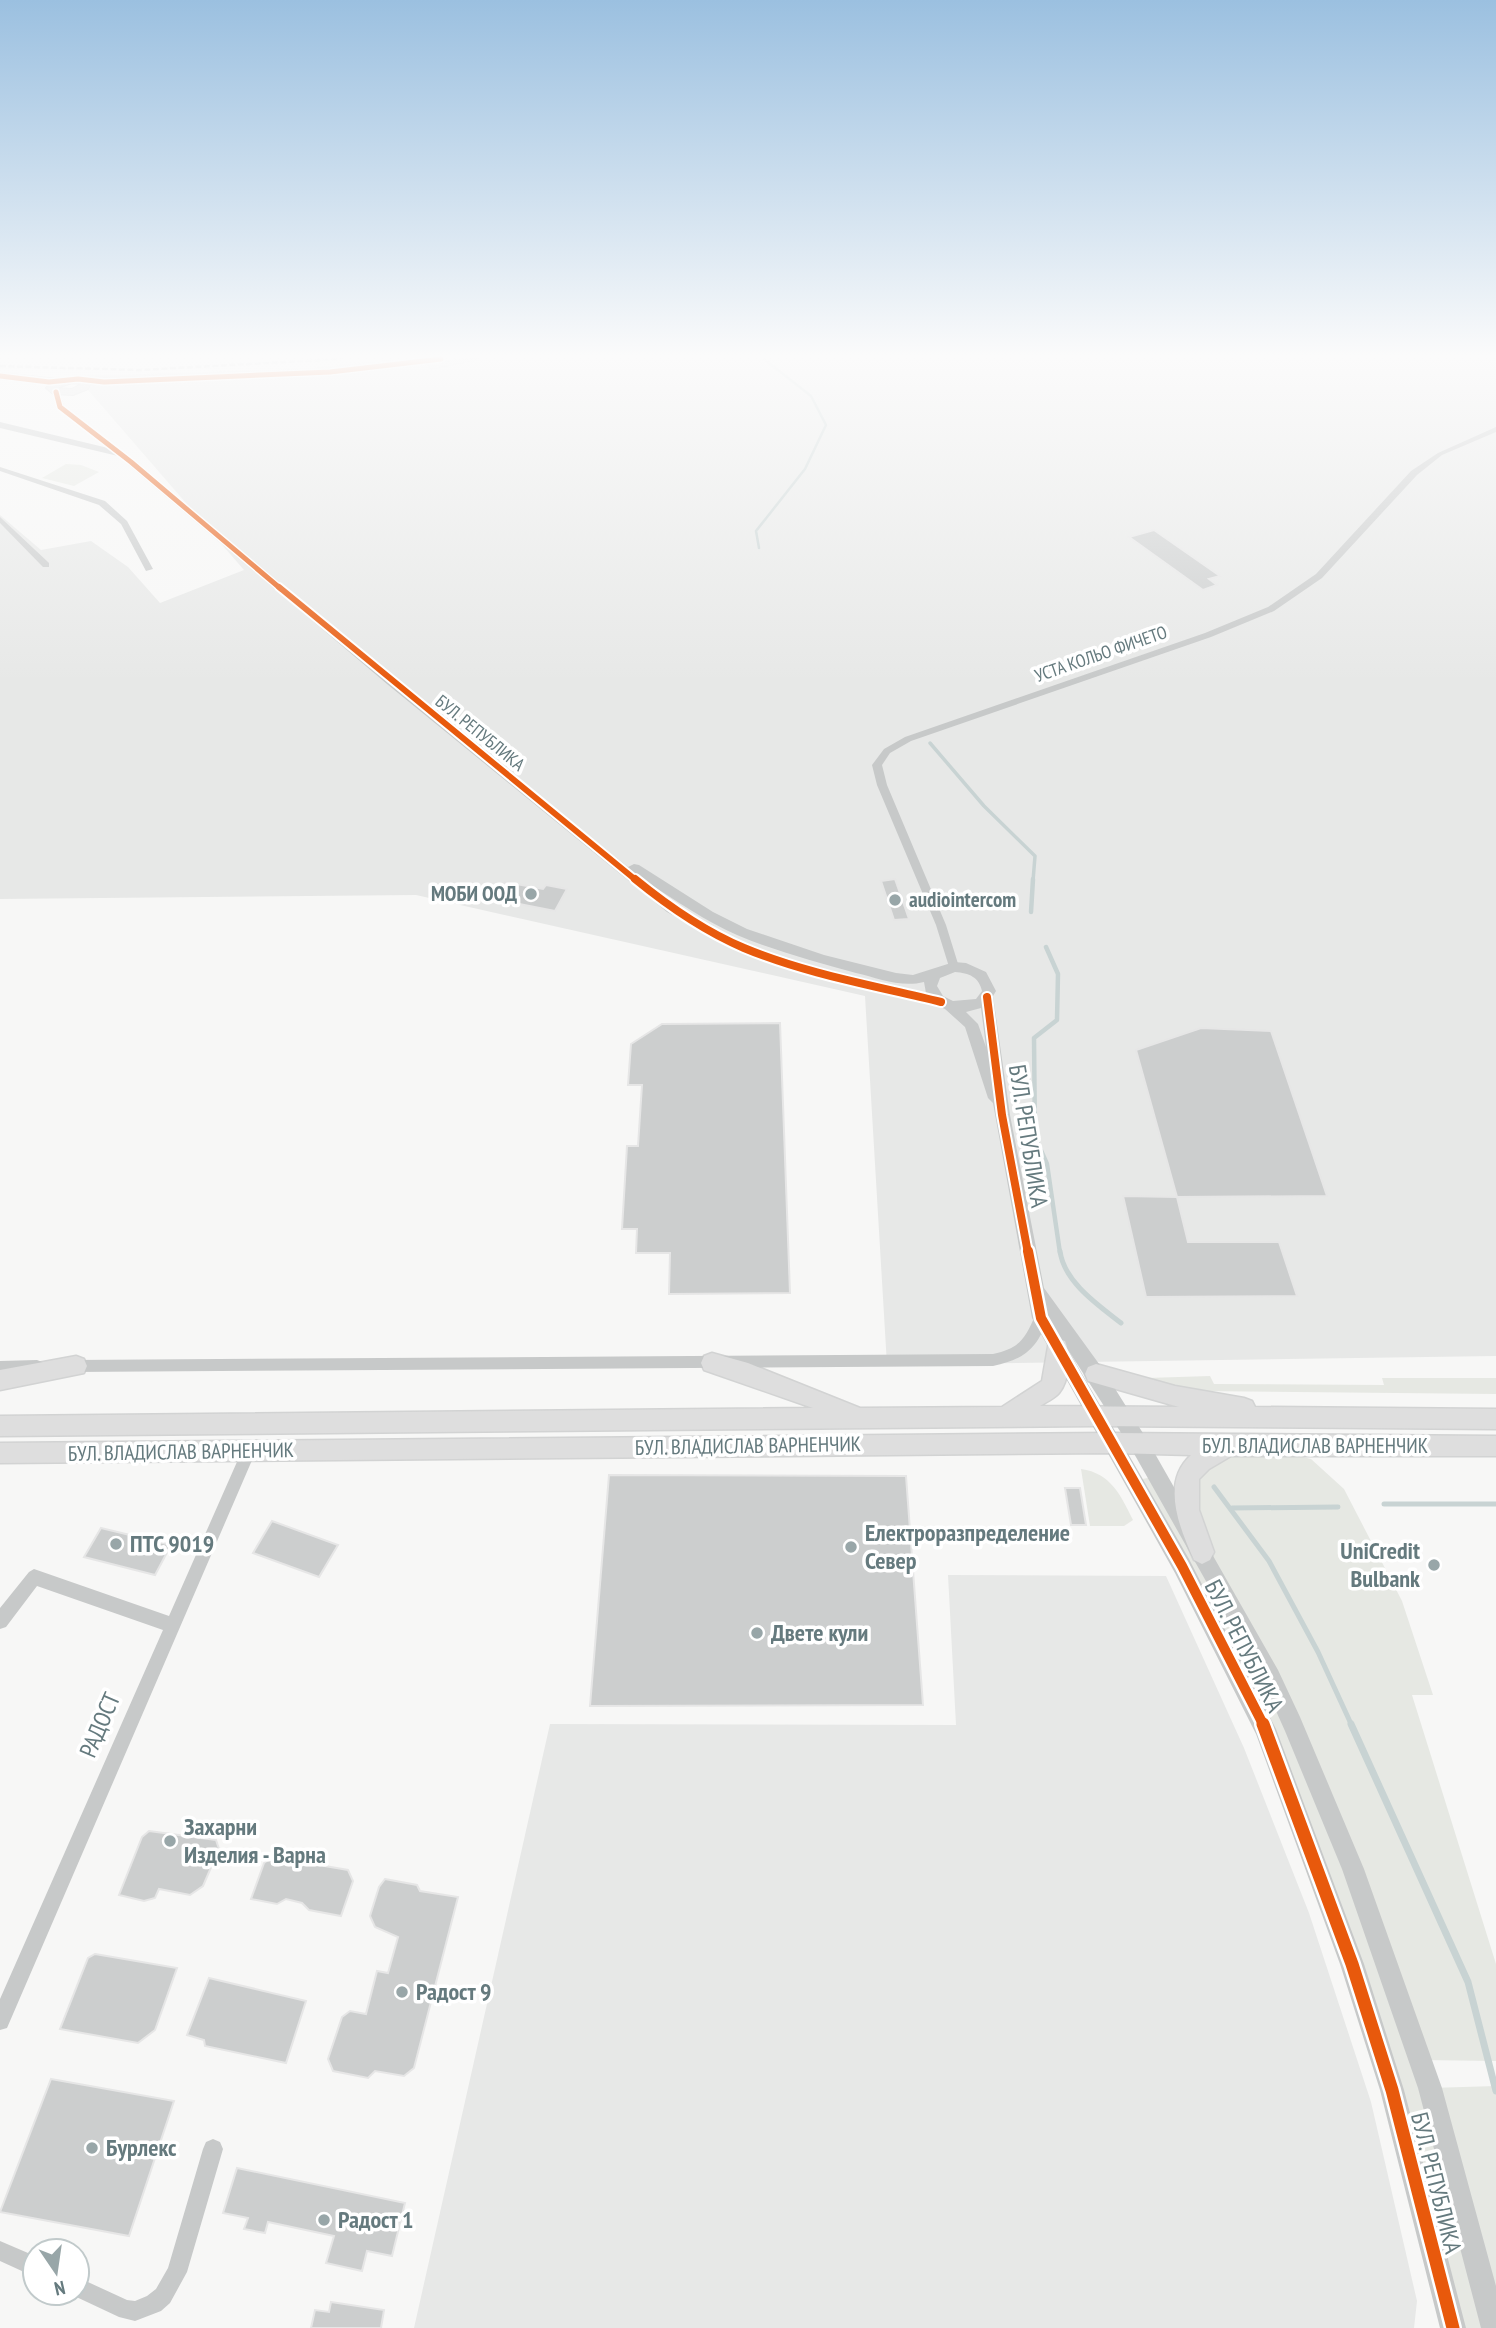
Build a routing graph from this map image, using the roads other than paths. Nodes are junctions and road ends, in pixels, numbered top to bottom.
1 (137, 468) edge
2 (1421, 468) edge
3 (0, 469) edge
4 (0, 519) edge
5 (46, 565) dead end
6 (149, 569) dead end
7 (568, 824) junction
8 (954, 967) junction
9 (934, 975) junction
10 (987, 997) junction
11 (945, 1004) junction
12 (1002, 1115) junction
13 (1033, 1284) junction
14 (1041, 1318) junction
15 (1057, 1348) junction
16 (712, 1363) junction
17 (76, 1366) junction
18 (0, 1367) edge
19 (1096, 1374) junction
20 (0, 1380) edge
21 (1095, 1416) junction
22 (1005, 1417) junction
23 (1122, 1417) junction
24 (862, 1418) junction
25 (1300, 1418) junction
26 (1496, 1419) edge
27 (0, 1426) edge
28 (1111, 1443) junction
29 (1139, 1444) junction
30 (1228, 1446) junction
31 (1496, 1446) edge
32 (249, 1451) junction
33 (0, 1453) edge
34 (1202, 1552) junction
35 (0, 1621) edge
36 (172, 1625) junction
37 (0, 2021) edge
38 (213, 2149) dead end
39 (0, 2251) edge
40 (21, 2261) edge
41 (91, 2294) edge
42 (1452, 2328) edge
43 (1494, 2328) edge

1 - 7 street, БУЛ. РЕПУБЛИКА
2 - 8 street, УСТА КОЛЬО ФИЧЕТО
3 - 6 street
4 - 5 street
7 - 9 street, БУЛ. РЕПУБЛИКА
7 - 11 street, БУЛ. РЕПУБЛИКА
8 - 9 street, БУЛ. РЕПУБЛИКА
8 - 10 street, БУЛ. РЕПУБЛИКА
9 - 11 street
10 - 11 street, БУЛ. РЕПУБЛИКА
10 - 12 street, БУЛ. РЕПУБЛИКА
11 - 12 street, БУЛ. РЕПУБЛИКА
12 - 13 street, БУЛ. РЕПУБЛИКА
13 - 14 street, БУЛ. РЕПУБЛИКА
13 - 19 street, БУЛ. РЕПУБЛИКА
14 - 15 street, БУЛ. РЕПУБЛИКА
14 - 16 street
15 - 21 street, БУЛ. РЕПУБЛИКА
15 - 22 main road
16 - 17 street
16 - 24 main road
17 - 18 street
17 - 20 main road
19 - 23 street, БУЛ. РЕПУБЛИКА
19 - 25 main road
21 - 22 main road, БУЛ. ВЛАДИСЛАВ ВАРНЕНЧИК
21 - 23 main road, БУЛ. ВЛАДИСЛАВ ВАРНЕНЧИК
21 - 28 street, БУЛ. РЕПУБЛИКА
22 - 24 main road, БУЛ. ВЛАДИСЛАВ ВАРНЕНЧИК
23 - 25 main road, БУЛ. ВЛАДИСЛАВ ВАРНЕНЧИК
23 - 29 street, БУЛ. РЕПУБЛИКА
24 - 27 main road, БУЛ. ВЛАДИСЛАВ ВАРНЕНЧИК
25 - 26 main road, БУЛ. ВЛАДИСЛАВ ВАРНЕНЧИК
28 - 29 main road, БУЛ. ВЛАДИСЛАВ ВАРНЕНЧИК
28 - 32 main road, БУЛ. ВЛАДИСЛАВ ВАРНЕНЧИК
28 - 42 street, БУЛ. РЕПУБЛИКА
29 - 30 main road, БУЛ. ВЛАДИСЛАВ ВАРНЕНЧИК
29 - 34 street, БУЛ. РЕПУБЛИКА
30 - 31 main road, БУЛ. ВЛАДИСЛАВ ВАРНЕНЧИК
30 - 34 main road
32 - 33 main road, БУЛ. ВЛАДИСЛАВ ВАРНЕНЧИК
32 - 36 street, РАДОСТ
34 - 43 street, БУЛ. РЕПУБЛИКА
35 - 36 street
36 - 37 street, РАДОСТ
38 - 41 street
39 - 40 street

